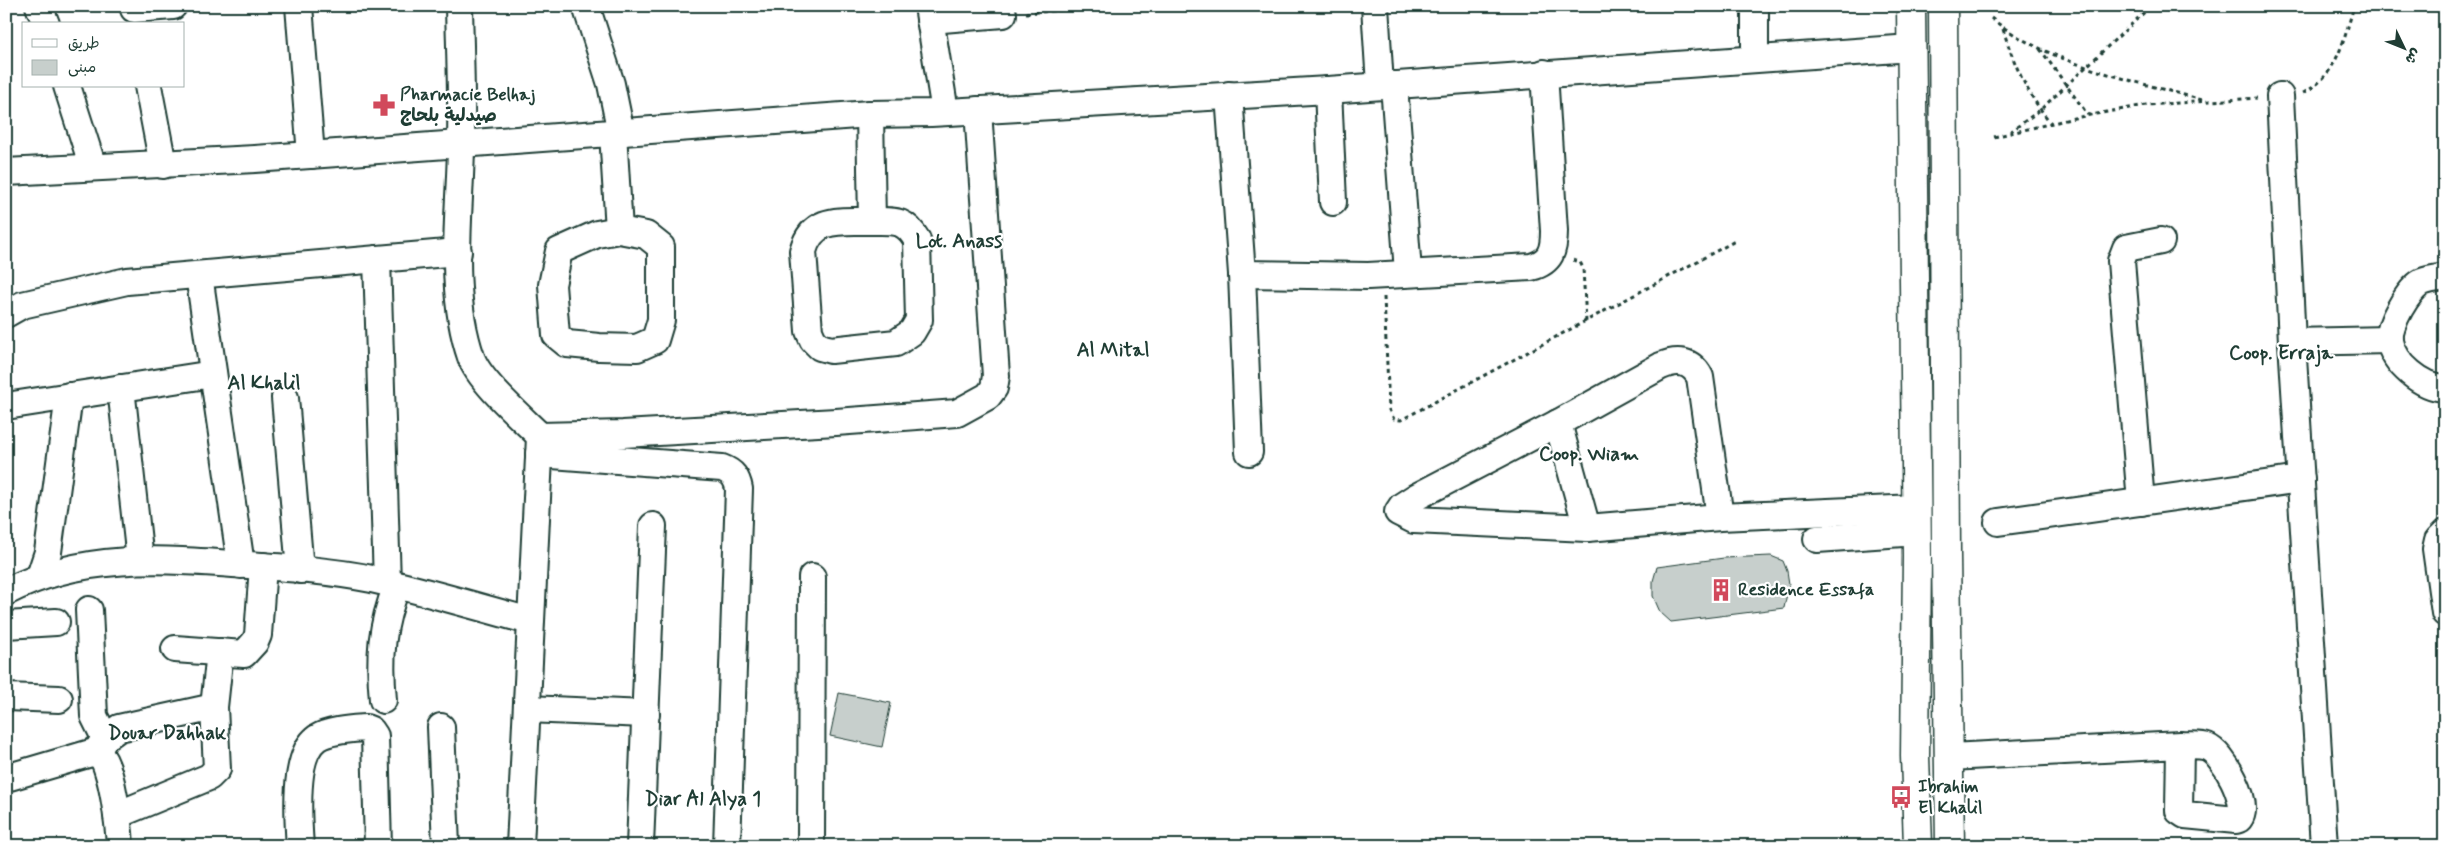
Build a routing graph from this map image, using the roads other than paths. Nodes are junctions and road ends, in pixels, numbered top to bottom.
1 (39, 6) edge
2 (173, 6) edge
3 (299, 6) edge
4 (459, 6) edge
5 (586, 6) edge
6 (1375, 6) edge
7 (1755, 6) edge
8 (1911, 6) edge
9 (1943, 6) edge
10 (135, 13) edge
11 (929, 13) edge
12 (1003, 14) road end
13 (45, 22) edge
14 (1911, 48) junction
15 (1755, 58) junction
16 (1544, 73) junction
17 (1387, 85) junction
18 (68, 88) edge
19 (148, 88) edge
20 (1328, 90) junction
21 (1229, 95) junction
22 (2280, 96) road end
23 (978, 110) junction
24 (945, 112) junction
25 (870, 114) junction
26 (617, 133) junction
27 (461, 145) junction
28 (311, 154) junction
29 (163, 165) junction
30 (93, 167) junction
31 (6, 172) edge
32 (1333, 202) dead end
33 (872, 221) junction
34 (620, 230) junction
35 (2161, 241) dead end
36 (458, 252) junction
37 (377, 259) junction
38 (1408, 272) junction
39 (1242, 274) junction
40 (199, 275) junction
41 (2445, 278) edge
42 (6, 314) edge
43 (2390, 340) junction
44 (2292, 342) junction
45 (213, 374) junction
46 (121, 388) junction
47 (2445, 388) edge
48 (69, 396) junction
49 (285, 398) dead end
50 (6, 406) edge
51 (1558, 423) junction
52 (539, 445) junction
53 (1250, 452) dead end
54 (2301, 480) junction
55 (2141, 502) junction
56 (1720, 517) junction
57 (1916, 520) junction
58 (1998, 522) dead end
59 (654, 526) dead end
60 (1587, 528) junction
61 (2445, 533) edge
62 (1817, 539) dead end
63 (140, 560) junction
64 (252, 566) junction
65 (300, 570) junction
66 (40, 576) junction
67 (812, 577) dead end
68 (392, 584) junction
69 (6, 592) edge
70 (89, 610) dead end
71 (2445, 613) edge
72 (530, 621) junction
73 (56, 622) dead end
74 (6, 625) edge
75 (175, 649) dead end
76 (220, 652) junction
77 (6, 697) edge
78 (59, 700) dead end
79 (383, 700) dead end
80 (214, 707) junction
81 (527, 709) junction
82 (646, 714) junction
83 (441, 728) dead end
84 (2180, 745) dead end
85 (100, 746) junction
86 (1950, 757) junction
87 (6, 778) edge
88 (117, 816) junction
89 (120, 846) edge
90 (300, 846) edge
91 (378, 846) edge
92 (446, 846) edge
93 (520, 846) edge
94 (640, 846) edge
95 (727, 846) edge
96 (810, 846) edge
97 (1918, 846) edge
98 (1950, 846) edge
99 (2324, 846) edge

1 - 13 street
2 - 10 street
3 - 28 street
4 - 27 street
5 - 26 street
6 - 17 street
7 - 15 street
8 - 14 main road
9 - 86 main road
11 - 12 street
11 - 24 street
14 - 15 street
14 - 57 main road
15 - 16 street
16 - 17 street
16 - 38 street
17 - 20 street
17 - 38 street
18 - 30 street
19 - 29 street
20 - 21 street
20 - 32 street
21 - 23 street
21 - 39 street
22 - 44 street
23 - 24 street
23 - 52 street
24 - 25 street
25 - 26 street
25 - 33 street
26 - 27 street
26 - 34 street
27 - 28 street
27 - 36 street
28 - 29 street
29 - 30 street
30 - 31 street
33 - 33 street
34 - 34 street
35 - 55 street
36 - 37 street
36 - 52 street
37 - 40 street
37 - 68 street
38 - 39 street
39 - 53 street
40 - 42 street
40 - 45 street
41 - 43 street
43 - 44 street
43 - 47 street
44 - 54 street
45 - 46 street
45 - 64 street
46 - 48 street
46 - 63 street
48 - 50 street
48 - 66 street
49 - 65 street
51 - 56 street
51 - 60 street
51 - 60 street
52 - 72 street
52 - 95 street
54 - 55 street
54 - 99 street
55 - 58 street
56 - 57 street
56 - 60 street
57 - 62 street
57 - 97 main road
59 - 82 street
61 - 71 street
63 - 64 street
63 - 66 street
64 - 65 street
64 - 76 street
65 - 68 street
66 - 69 street
67 - 96 street
68 - 72 street
68 - 79 street
70 - 85 street
72 - 81 street
73 - 74 street
75 - 76 street
76 - 80 street
77 - 78 street
80 - 85 street
80 - 88 street
81 - 82 street
81 - 93 street
82 - 94 street
83 - 92 street
84 - 86 street
85 - 87 street
85 - 88 street
86 - 98 main road
88 - 89 street
90 - 91 street

